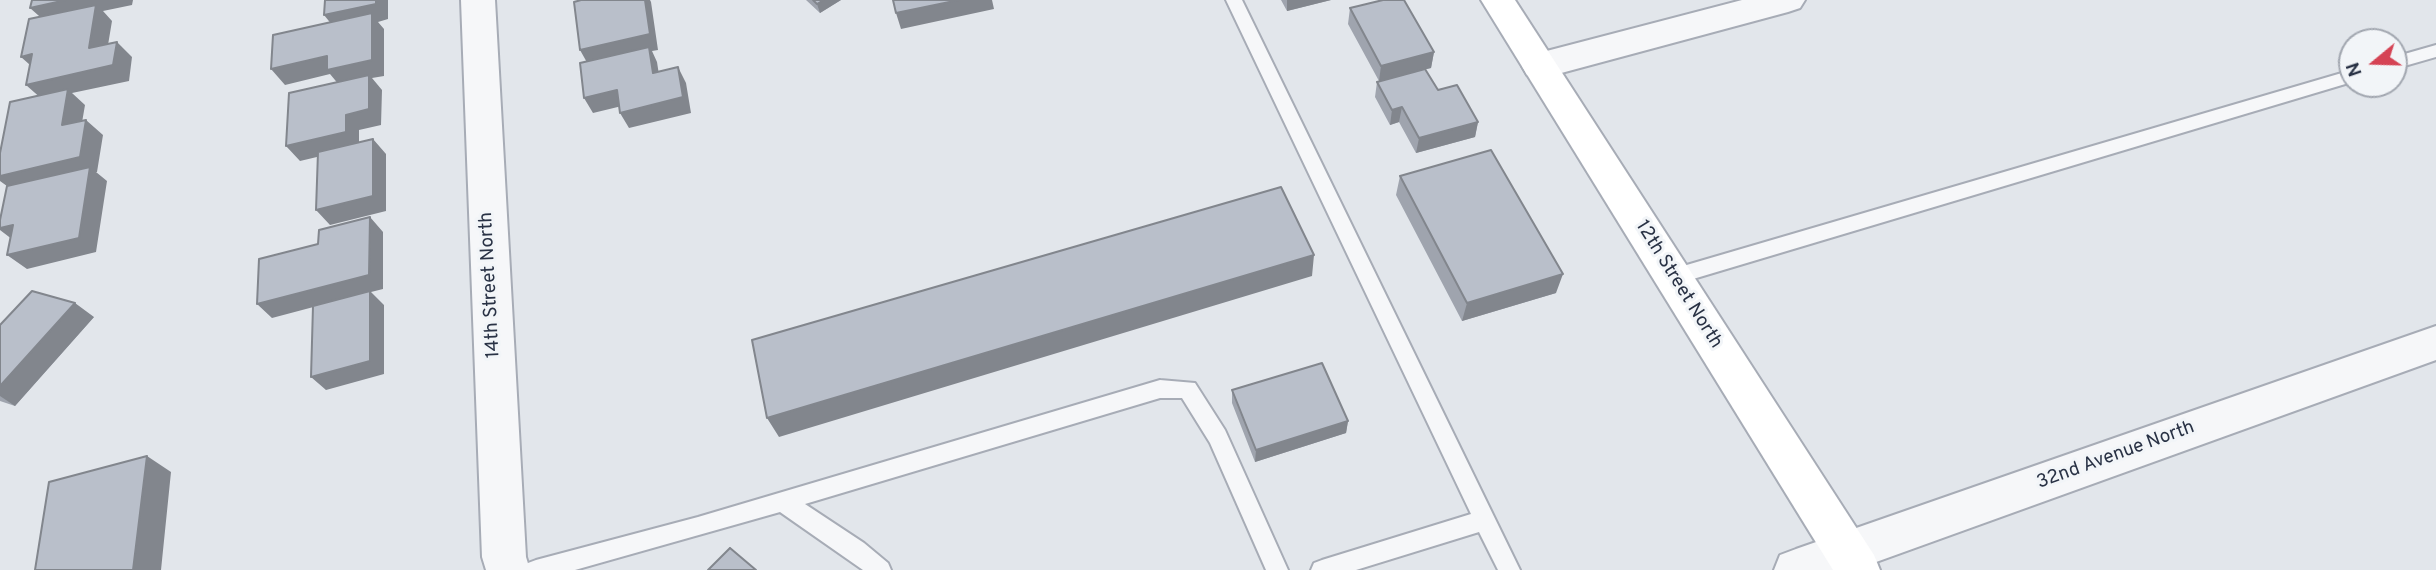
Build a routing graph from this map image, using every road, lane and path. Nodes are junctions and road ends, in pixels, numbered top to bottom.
1 (478, 0) edge
2 (1234, 0) edge
3 (1498, 0) edge
4 (1788, 0) edge
5 (2436, 51) edge
6 (2408, 60) edge
7 (1539, 65) junction
8 (2338, 80) edge
9 (1673, 277) junction
10 (2436, 343) edge
11 (782, 501) junction
12 (1485, 520) junction
13 (1853, 561) edge
14 (509, 570) edge
15 (536, 570) edge
16 (880, 570) edge
17 (1277, 570) edge
18 (1322, 570) edge
19 (1509, 570) edge
20 (1796, 570) edge

1 - 14 street, 14th Street North
2 - 12 lane
3 - 7 street, 12th Street North
4 - 7 street
5 - 6 lane
7 - 9 street, 12th Street North
8 - 9 lane
9 - 13 street, 12th Street North
10 - 13 street, 32nd Avenue North
11 - 15 lane
11 - 16 lane
11 - 17 lane
12 - 18 lane
12 - 19 lane
13 - 20 street, 32nd Avenue North

